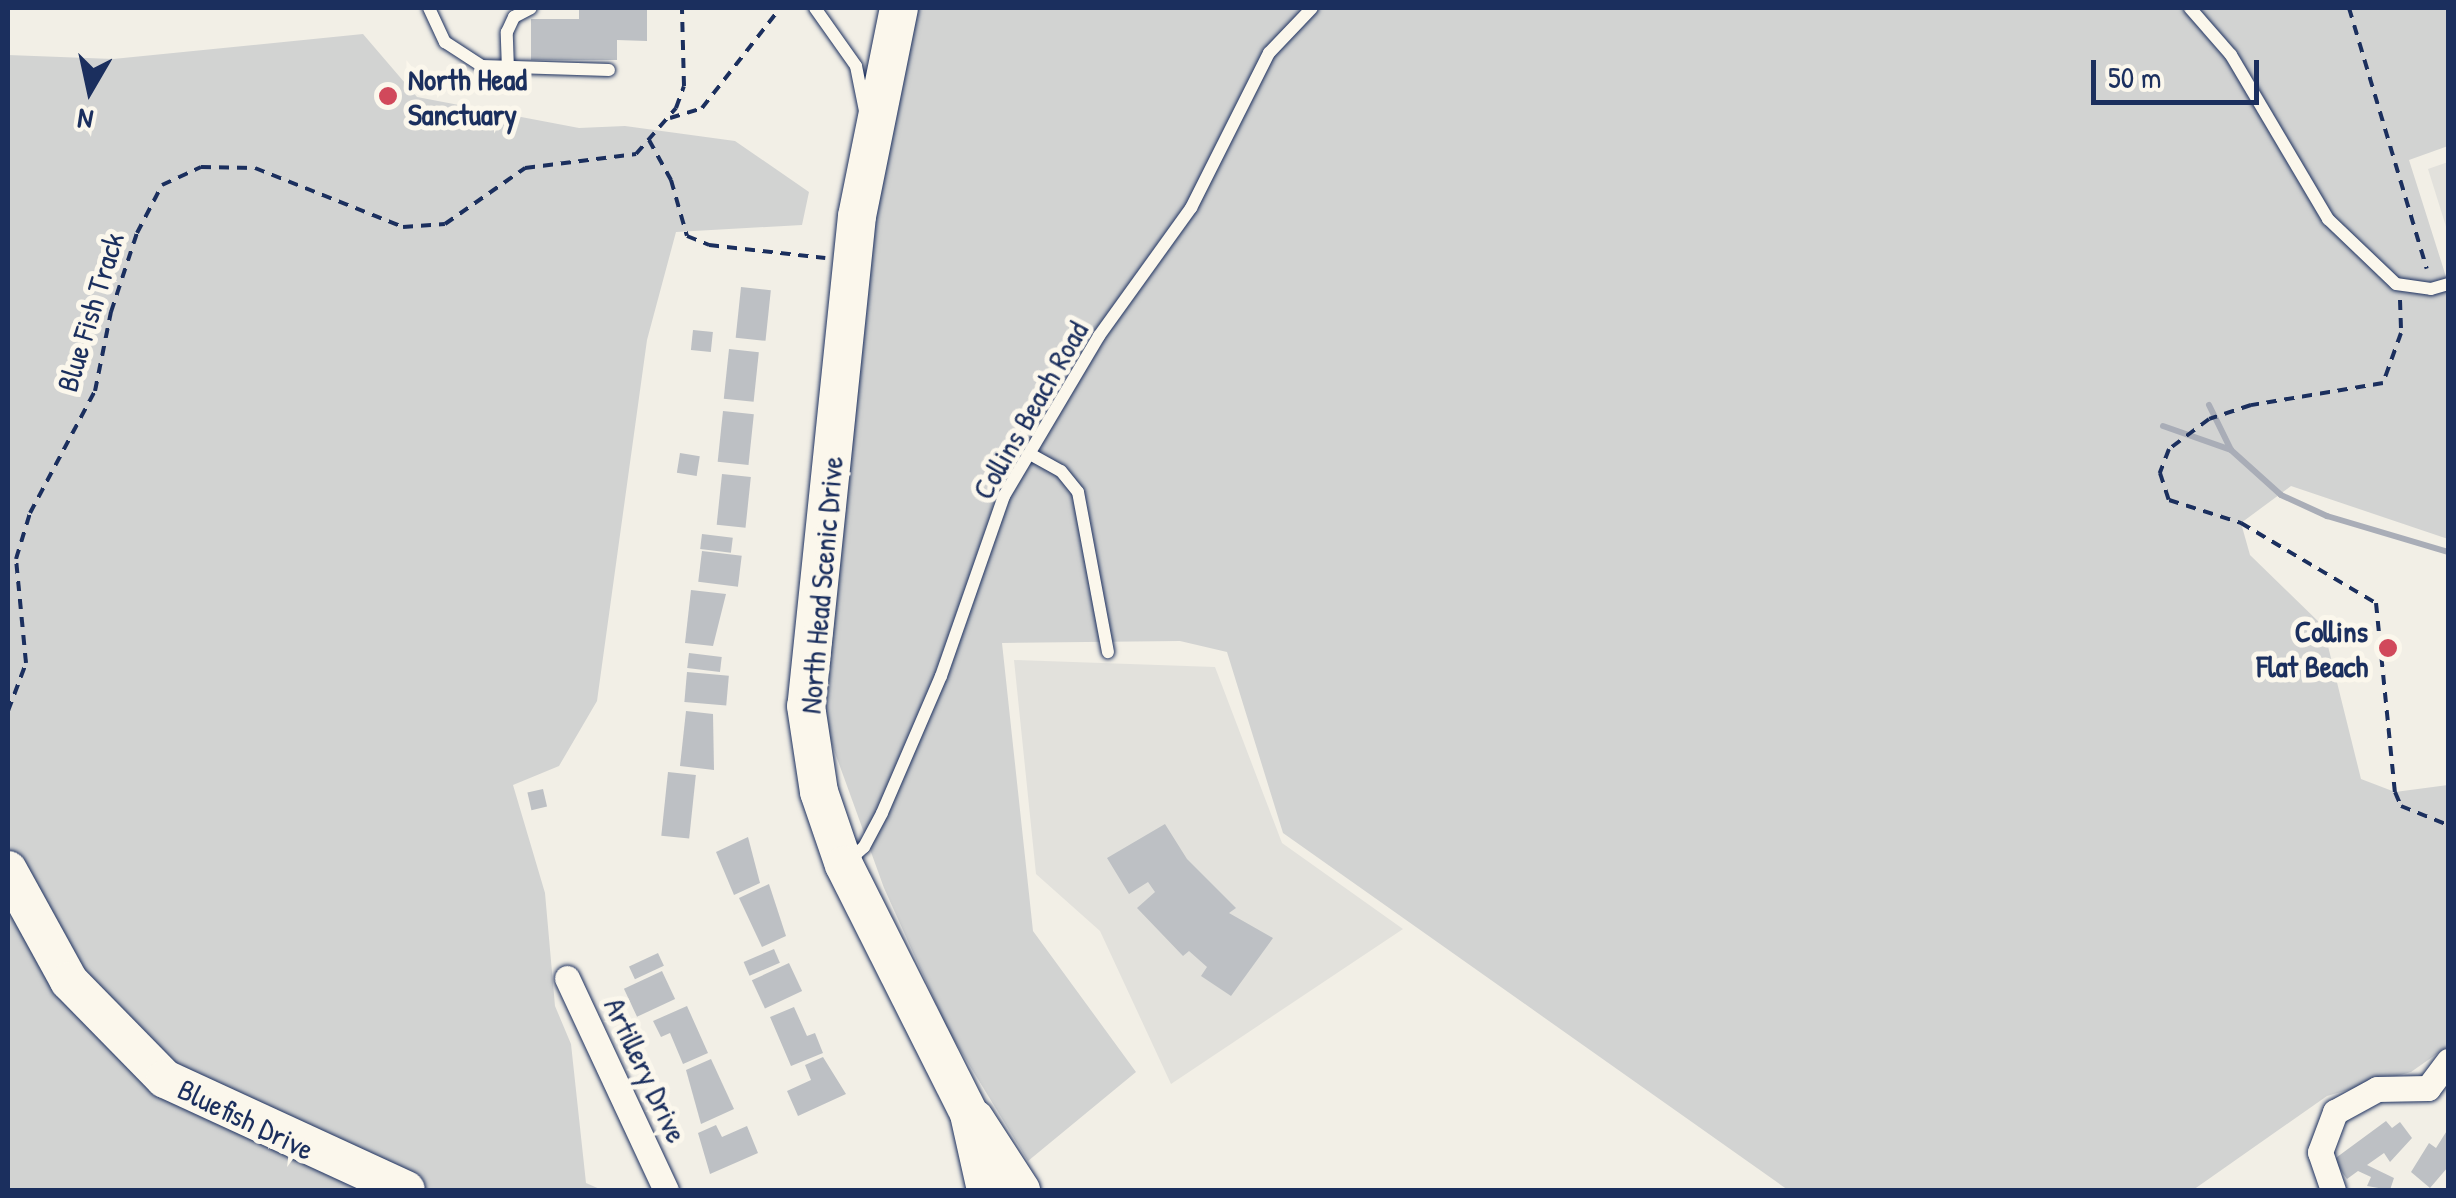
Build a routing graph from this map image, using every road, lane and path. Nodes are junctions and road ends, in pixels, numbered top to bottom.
1 (429, 8) edge
2 (530, 8) edge
3 (682, 8) edge
4 (780, 8) edge
5 (815, 8) edge
6 (899, 8) edge
7 (1312, 8) edge
8 (2190, 8) edge
9 (2349, 8) edge
10 (508, 70) junction
11 (610, 70) dead end
12 (666, 120) junction
13 (870, 134) junction
14 (649, 140) junction
15 (834, 259) dead end
16 (2396, 284) junction
17 (2448, 284) edge
18 (2431, 289) junction
19 (1030, 454) junction
20 (1108, 652) dead end
21 (8, 711) edge
22 (2448, 825) edge
23 (844, 864) junction
24 (8, 870) edge
25 (567, 978) dead end
26 (2448, 1061) edge
27 (969, 1114) junction
28 (406, 1190) edge
29 (666, 1190) edge
30 (986, 1190) edge
31 (1021, 1190) edge
32 (2333, 1190) edge

1 - 10 lane
2 - 10 lane
3 - 12 path, Blue Fish Track
4 - 12 path
5 - 13 lane
6 - 13 street, North Head Scenic Drive
7 - 19 lane, Collins Beach Road
8 - 16 lane
9 - 18 path
10 - 11 lane
12 - 14 path, Blue Fish Track
13 - 23 street, North Head Scenic Drive
14 - 15 path
14 - 21 path, Blue Fish Track
16 - 18 lane
16 - 22 path
17 - 18 lane
19 - 20 lane
19 - 23 lane, Collins Beach Road
23 - 27 street, North Head Scenic Drive
24 - 28 street, Bluefish Drive
25 - 29 street, Artillery Drive
26 - 32 street
27 - 30 street, North Head Scenic Drive
27 - 31 street

